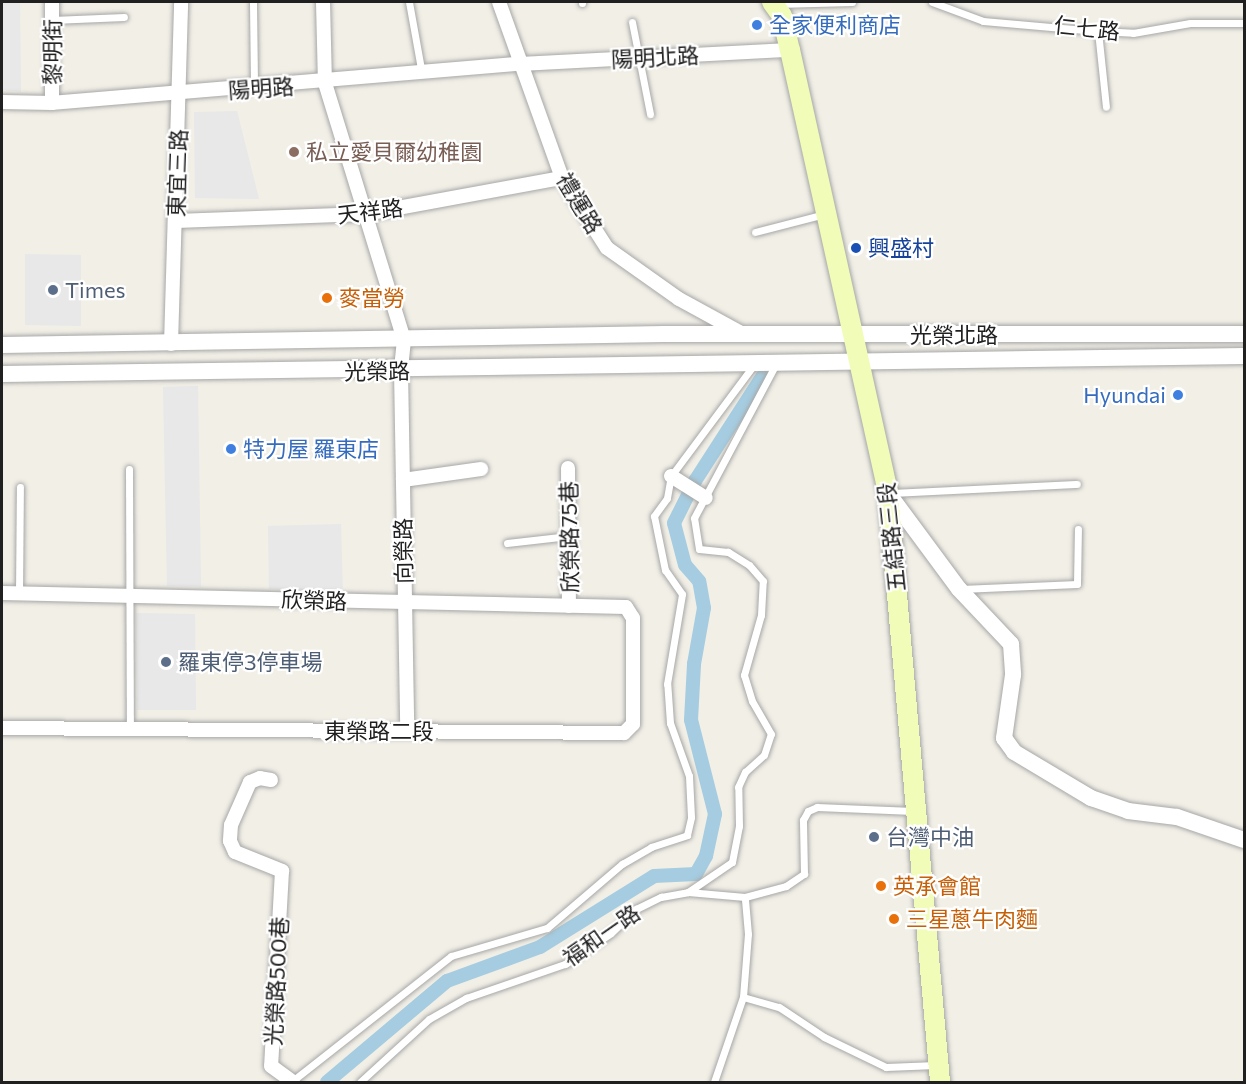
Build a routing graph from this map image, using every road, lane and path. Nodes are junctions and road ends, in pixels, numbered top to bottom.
1 (52, 2) edge
2 (181, 2) edge
3 (253, 2) edge
4 (323, 2) edge
5 (409, 2) edge
6 (499, 2) edge
7 (852, 2) edge
8 (932, 2) edge
9 (773, 3) edge
10 (124, 17) dead end
11 (52, 20) junction
12 (632, 22) dead end
13 (1245, 23) edge
14 (1098, 31) junction
15 (790, 50) junction
16 (639, 58) junction
17 (520, 64) junction
18 (422, 74) junction
19 (325, 83) junction
20 (254, 88) junction
21 (180, 94) junction
22 (2, 102) edge
23 (52, 103) junction
24 (1106, 107) dead end
25 (650, 114) dead end
26 (562, 178) junction
27 (365, 214) junction
28 (826, 214) junction
29 (176, 221) junction
30 (755, 232) dead end
31 (664, 334) joint
32 (1245, 334) edge
33 (746, 336) junction
34 (855, 336) junction
35 (404, 340) junction
36 (171, 344) junction
37 (2, 345) edge
38 (1245, 356) edge
39 (860, 361) junction
40 (776, 364) junction
41 (753, 365) junction
42 (401, 370) junction
43 (2, 374) edge
44 (568, 468) dead end
45 (129, 469) dead end
46 (481, 469) dead end
47 (671, 476) junction
48 (403, 480) junction
49 (1077, 484) dead end
50 (20, 487) dead end
51 (888, 493) junction
52 (706, 498) junction
53 (1078, 529) dead end
54 (569, 536) junction
55 (507, 543) dead end
56 (959, 589) junction
57 (2, 593) edge
58 (19, 593) junction
59 (127, 596) junction
60 (404, 602) junction
61 (569, 606) junction
62 (626, 607) joint
63 (2, 728) edge
64 (130, 729) junction
65 (407, 731) junction
66 (271, 780) dead end
67 (917, 811) junction
68 (1245, 840) edge
69 (688, 892) junction
70 (746, 897) junction
71 (743, 997) junction
72 (939, 1074) edge
73 (292, 1082) edge
74 (360, 1083) edge
75 (714, 1083) edge

1 - 11 street, 黎明街
2 - 21 street, 東宜三路
3 - 20 lane
4 - 19 street
5 - 18 lane
6 - 17 street, 禮運路
7 - 9 lane
8 - 14 lane, 仁七路
9 - 15 main road, 五結路三段
10 - 11 lane
11 - 23 street, 黎明街
12 - 16 lane
13 - 14 lane, 仁七路
14 - 24 lane
15 - 16 street, 陽明北路
15 - 28 main road, 五結路三段
16 - 17 street, 陽明北路
16 - 25 lane
17 - 18 street, 陽明路
17 - 26 street, 禮運路
18 - 19 street, 陽明路
19 - 20 street, 陽明路
19 - 27 street
20 - 21 street, 陽明路
21 - 23 street, 陽明路
21 - 29 street, 東宜三路
22 - 23 street, 陽明路
26 - 27 street, 天祥路
26 - 33 street, 禮運路
27 - 29 street, 天祥路
27 - 35 street
28 - 30 lane
28 - 34 main road, 五結路三段
29 - 36 street, 東宜三路
31 - 33 street, 光榮北路
31 - 35 street, 光榮路
32 - 34 street, 光榮北路
33 - 34 street, 光榮北路
34 - 39 main road, 五結路三段
35 - 36 street, 光榮路
35 - 42 street, 向榮路
36 - 37 street, 光榮路
38 - 39 street, 光榮北路
39 - 40 street, 光榮北路
39 - 51 main road, 五結路三段
40 - 41 street, 光榮北路
40 - 52 lane
41 - 42 street, 光榮路
41 - 47 lane
42 - 43 street, 光榮路
42 - 48 street, 向榮路
44 - 54 street, 欣榮路75巷
45 - 59 lane
46 - 48 street
47 - 52 street
47 - 73 lane
48 - 60 street, 向榮路
49 - 51 lane
50 - 58 lane
51 - 56 street
51 - 67 main road, 五結路三段
52 - 69 lane
53 - 56 lane
54 - 55 lane
54 - 61 street, 欣榮路75巷
56 - 68 street
57 - 58 street, 欣榮路
58 - 59 street, 欣榮路
59 - 60 street, 欣榮路
59 - 64 lane
60 - 61 street, 欣榮路
60 - 65 street, 向榮路
61 - 62 street, 欣榮路
62 - 65 street, 東榮路二段
63 - 64 street, 東榮路二段
64 - 65 street, 東榮路二段
66 - 73 street, 光榮路500巷
67 - 70 lane, 福和一路
67 - 72 main road, 五結路三段
69 - 70 lane, 福和一路
69 - 74 lane, 福和一路
70 - 71 lane
71 - 72 lane
71 - 75 lane

